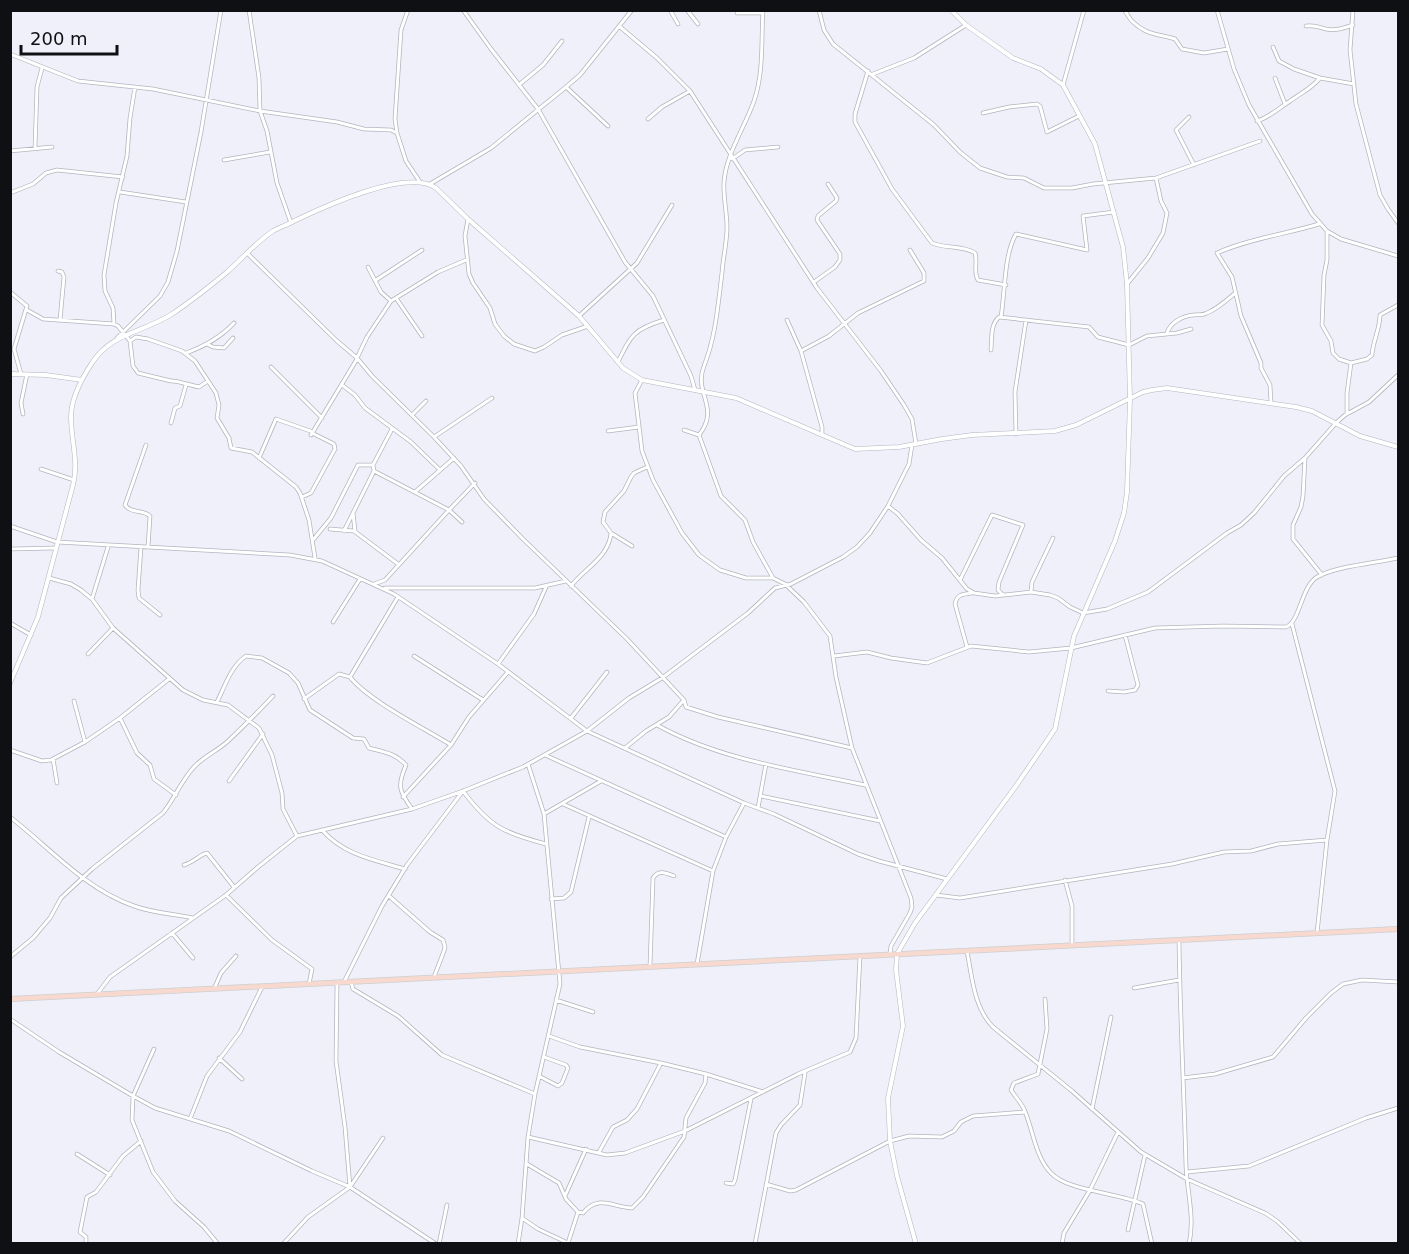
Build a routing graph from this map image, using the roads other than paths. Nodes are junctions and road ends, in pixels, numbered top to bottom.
1 (221, 10) edge
2 (249, 10) edge
3 (408, 10) edge
4 (464, 10) edge
5 (632, 10) edge
6 (669, 10) edge
7 (687, 10) edge
8 (819, 10) edge
9 (951, 10) edge
10 (1084, 10) edge
11 (1124, 10) edge
12 (1217, 10) edge
13 (1353, 10) edge
14 (737, 12) dead end
15 (763, 12) edge
16 (678, 24) dead end
17 (698, 24) dead end
18 (966, 25) junction
19 (1353, 25) junction
20 (619, 26) junction
21 (1306, 26) dead end
22 (562, 41) dead end
23 (1273, 47) dead end
24 (1228, 49) junction
25 (10, 54) edge
26 (42, 68) junction
27 (868, 70) junction
28 (873, 74) junction
29 (1275, 78) dead end
30 (1320, 78) junction
31 (520, 84) junction
32 (1354, 84) junction
33 (1063, 85) junction
34 (135, 87) junction
35 (567, 87) junction
36 (690, 91) junction
37 (206, 100) junction
38 (1285, 104) junction
39 (538, 109) junction
40 (260, 111) junction
41 (984, 113) dead end
42 (1081, 115) junction
43 (1189, 117) dead end
44 (648, 119) dead end
45 (1257, 121) junction
46 (608, 126) dead end
47 (397, 133) junction
48 (1260, 141) dead end
49 (52, 147) dead end
50 (778, 147) dead end
51 (36, 148) junction
52 (10, 151) edge
53 (270, 152) junction
54 (731, 158) junction
55 (224, 160) dead end
56 (1194, 165) junction
57 (123, 177) junction
58 (1156, 178) junction
59 (420, 182) junction
60 (1106, 183) junction
61 (430, 184) junction
62 (828, 184) dead end
63 (119, 192) junction
64 (10, 193) edge
65 (186, 202) junction
66 (672, 205) dead end
67 (1114, 212) junction
68 (468, 219) junction
69 (291, 223) junction
70 (1398, 223) edge
71 (1320, 224) junction
72 (1327, 231) junction
73 (422, 250) dead end
74 (910, 250) dead end
75 (247, 253) junction
76 (1398, 256) edge
77 (466, 260) junction
78 (368, 267) dead end
79 (631, 270) junction
80 (57, 271) dead end
81 (376, 280) junction
82 (814, 282) junction
83 (1127, 284) junction
84 (1006, 285) junction
85 (11, 292) edge
86 (1235, 293) junction
87 (396, 298) junction
88 (391, 302) junction
89 (1398, 305) edge
90 (27, 310) junction
91 (579, 316) junction
92 (1001, 317) junction
93 (60, 320) junction
94 (664, 320) junction
95 (787, 320) dead end
96 (1026, 320) junction
97 (234, 323) dead end
98 (844, 323) junction
99 (114, 324) junction
100 (588, 326) junction
101 (1191, 329) dead end
102 (124, 333) junction
103 (1167, 333) junction
104 (422, 336) dead end
105 (233, 338) dead end
106 (130, 341) junction
107 (207, 344) junction
108 (1129, 345) junction
109 (991, 350) dead end
110 (801, 351) junction
111 (186, 353) junction
112 (357, 358) junction
113 (618, 362) junction
114 (1351, 363) junction
115 (271, 367) dead end
116 (10, 374) edge
117 (21, 374) junction
118 (27, 375) junction
119 (1398, 375) edge
120 (82, 380) junction
121 (642, 380) junction
122 (208, 381) junction
123 (186, 385) junction
124 (342, 385) junction
125 (695, 390) junction
126 (703, 392) junction
127 (492, 398) dead end
128 (1130, 399) junction
129 (426, 401) dead end
130 (1271, 403) junction
131 (1347, 413) junction
132 (23, 414) dead end
133 (412, 416) junction
134 (322, 418) junction
135 (171, 423) dead end
136 (1336, 423) junction
137 (639, 428) junction
138 (392, 429) junction
139 (684, 430) dead end
140 (608, 431) dead end
141 (312, 433) junction
142 (1016, 434) junction
143 (699, 435) junction
144 (821, 436) junction
145 (434, 437) junction
146 (146, 445) dead end
147 (914, 445) junction
148 (1398, 447) edge
149 (259, 458) junction
150 (454, 458) junction
151 (1305, 458) junction
152 (373, 465) junction
153 (647, 467) junction
154 (41, 469) dead end
155 (439, 469) junction
156 (374, 471) junction
157 (74, 480) junction
158 (475, 483) junction
159 (415, 492) junction
160 (302, 497) junction
161 (888, 506) junction
162 (449, 510) junction
163 (353, 512) junction
164 (462, 522) dead end
165 (10, 526) edge
166 (330, 529) dead end
167 (344, 531) junction
168 (355, 531) junction
169 (611, 533) junction
170 (1053, 538) dead end
171 (313, 540) junction
172 (57, 542) junction
173 (108, 546) junction
174 (632, 546) dead end
175 (56, 548) junction
176 (141, 548) junction
177 (148, 548) junction
178 (10, 549) edge
179 (315, 558) junction
180 (1398, 558) edge
181 (398, 564) junction
182 (1322, 575) junction
183 (49, 578) junction
184 (773, 578) junction
185 (360, 579) junction
186 (960, 580) junction
187 (567, 581) junction
188 (374, 584) junction
189 (784, 584) junction
190 (546, 586) junction
191 (571, 586) junction
192 (383, 588) junction
193 (1031, 592) junction
194 (974, 593) junction
195 (1002, 595) junction
196 (398, 597) junction
197 (92, 599) junction
198 (1083, 613) junction
199 (160, 615) dead end
200 (333, 622) dead end
201 (10, 623) edge
202 (1292, 623) junction
203 (113, 628) junction
204 (31, 635) junction
205 (1125, 635) junction
206 (967, 647) junction
207 (1071, 648) junction
208 (88, 654) dead end
209 (414, 656) dead end
210 (834, 656) junction
211 (498, 664) junction
212 (508, 672) junction
213 (606, 672) dead end
214 (350, 677) junction
215 (662, 678) junction
216 (169, 679) junction
217 (10, 682) edge
218 (1108, 692) dead end
219 (273, 696) dead end
220 (304, 699) junction
221 (684, 700) junction
222 (74, 701) dead end
223 (483, 701) junction
224 (216, 702) junction
225 (120, 718) junction
226 (571, 718) junction
227 (249, 720) junction
228 (657, 725) junction
229 (587, 731) junction
230 (263, 734) junction
231 (85, 742) junction
232 (451, 745) junction
233 (625, 748) junction
234 (852, 748) junction
235 (10, 750) edge
236 (545, 755) junction
237 (53, 759) junction
238 (528, 764) junction
239 (766, 764) junction
240 (229, 781) dead end
241 (601, 781) junction
242 (57, 783) dead end
243 (866, 786) junction
244 (463, 791) junction
245 (176, 795) junction
246 (761, 796) junction
247 (403, 797) junction
248 (744, 803) junction
249 (562, 804) junction
250 (758, 808) junction
251 (412, 809) junction
252 (543, 814) junction
253 (10, 817) edge
254 (589, 817) junction
255 (879, 821) junction
256 (322, 830) junction
257 (297, 836) junction
258 (726, 837) junction
259 (1327, 840) junction
260 (546, 844) junction
261 (184, 866) dead end
262 (899, 867) junction
263 (405, 869) junction
264 (712, 872) junction
265 (674, 876) dead end
266 (83, 878) junction
267 (946, 879) junction
268 (1065, 880) junction
269 (234, 887) junction
270 (936, 894) junction
271 (226, 895) junction
272 (389, 896) junction
273 (551, 899) junction
274 (193, 918) junction
275 (1398, 929) edge
276 (172, 933) junction
277 (1317, 933) junction
278 (1179, 939) junction
279 (1072, 945) junction
280 (967, 951) junction
281 (890, 954) junction
282 (897, 954) junction
283 (236, 956) dead end
284 (860, 956) junction
285 (10, 957) edge
286 (193, 958) dead end
287 (697, 965) junction
288 (650, 968) junction
289 (559, 971) junction
290 (434, 977) junction
291 (1179, 980) junction
292 (337, 982) junction
293 (344, 982) junction
294 (351, 982) junction
295 (1398, 982) edge
296 (309, 984) junction
297 (262, 987) junction
298 (1134, 988) dead end
299 (214, 989) junction
300 (97, 994) junction
301 (10, 999) edge
302 (1046, 999) dead end
303 (556, 1000) junction
304 (593, 1012) dead end
305 (1111, 1017) dead end
306 (10, 1019) edge
307 (549, 1036) junction
308 (154, 1048) dead end
309 (543, 1057) junction
310 (219, 1058) junction
311 (661, 1063) junction
312 (1041, 1066) junction
313 (805, 1072) junction
314 (706, 1074) junction
315 (539, 1076) junction
316 (242, 1078) dead end
317 (1183, 1078) junction
318 (763, 1092) junction
319 (535, 1094) junction
320 (133, 1096) junction
321 (751, 1099) junction
322 (1398, 1108) edge
323 (1092, 1109) junction
324 (1025, 1112) junction
325 (190, 1119) junction
326 (685, 1131) junction
327 (1118, 1132) junction
328 (528, 1137) junction
329 (383, 1138) dead end
330 (141, 1141) junction
331 (890, 1141) junction
332 (586, 1149) junction
333 (598, 1153) junction
334 (77, 1154) dead end
335 (1145, 1155) junction
336 (527, 1164) junction
337 (1186, 1172) junction
338 (110, 1175) junction
339 (1187, 1179) junction
340 (726, 1183) dead end
341 (766, 1184) junction
342 (350, 1187) junction
343 (1090, 1190) junction
344 (565, 1196) junction
345 (1134, 1200) junction
346 (447, 1205) dead end
347 (578, 1212) junction
348 (522, 1218) junction
349 (1128, 1230) dead end
350 (86, 1244) edge
351 (218, 1244) edge
352 (283, 1244) edge
353 (438, 1244) edge
354 (518, 1244) edge
355 (755, 1244) edge
356 (916, 1244) edge
357 (1062, 1244) edge
358 (1152, 1244) edge
359 (1190, 1244) edge
360 (1301, 1244) edge

1 - 37 street
2 - 40 street
3 - 47 street
4 - 31 street
5 - 20 street
6 - 16 street
7 - 17 street
8 - 27 street
9 - 18 street
10 - 33 street
11 - 24 street
12 - 24 street
13 - 19 street
14 - 15 street
15 - 54 street
18 - 28 street
18 - 33 street
19 - 21 street
19 - 32 street
20 - 35 street
20 - 36 street
22 - 31 street
23 - 30 street
24 - 45 street
25 - 26 street
26 - 34 street
26 - 51 street
27 - 28 street
27 - 84 street
28 - 60 street
29 - 38 street
30 - 32 street
30 - 38 street
31 - 39 street
32 - 70 street
33 - 42 street
34 - 37 street
34 - 57 street
35 - 39 street
35 - 46 street
36 - 44 street
36 - 54 street
37 - 40 street
37 - 65 street
38 - 45 street
39 - 61 street
39 - 79 street
40 - 47 street
40 - 53 street
41 - 42 street
42 - 60 street
43 - 56 street
45 - 71 street
47 - 59 street
48 - 56 street
49 - 51 street
50 - 54 street
51 - 52 street
53 - 55 street
53 - 69 street
54 - 82 street
54 - 126 street
56 - 58 street
57 - 63 street
57 - 64 street
58 - 60 street
58 - 83 street
59 - 61 street
59 - 69 street
60 - 67 street
61 - 68 street
62 - 82 street
63 - 65 street
63 - 99 street
65 - 102 street
66 - 79 street
67 - 83 street
67 - 84 street
68 - 77 street
68 - 91 street
69 - 75 street
71 - 72 street
71 - 86 street
72 - 76 street
72 - 114 street
73 - 81 street
74 - 98 street
75 - 102 street
75 - 112 street
77 - 87 street
77 - 100 street
78 - 81 street
79 - 91 street
79 - 94 street
80 - 93 street
81 - 88 street
82 - 98 street
83 - 108 street
84 - 92 street
85 - 90 street
86 - 103 street
86 - 130 street
87 - 88 street
87 - 104 street
88 - 112 street
89 - 114 street
90 - 93 street
90 - 117 street
91 - 100 street
92 - 96 street
92 - 109 street
93 - 99 street
94 - 113 street
94 - 125 street
95 - 110 street
96 - 108 street
96 - 142 street
97 - 107 street
98 - 110 street
98 - 147 street
99 - 102 street
100 - 113 street
101 - 103 street
102 - 106 street
102 - 120 street
103 - 108 street
105 - 107 street
106 - 111 street
106 - 123 street
107 - 111 street
108 - 128 street
110 - 144 street
111 - 122 street
112 - 124 street
112 - 133 street
113 - 121 street
114 - 131 street
115 - 134 street
116 - 117 street
117 - 118 street
118 - 120 street
118 - 132 street
119 - 131 street
120 - 157 street
121 - 125 street
121 - 137 street
122 - 123 street
122 - 149 street
123 - 135 street
124 - 134 street
124 - 138 street
125 - 126 street
126 - 143 street
126 - 144 street
127 - 145 street
128 - 130 street
128 - 142 street
128 - 198 street
129 - 133 street
130 - 136 street
131 - 136 street
133 - 145 street
134 - 141 street
136 - 148 street
136 - 151 street
137 - 140 street
137 - 153 street
138 - 152 street
138 - 155 street
139 - 143 street
141 - 149 street
141 - 160 street
142 - 147 street
143 - 184 street
144 - 147 street
145 - 150 street
146 - 177 street
147 - 161 street
149 - 160 street
150 - 155 street
150 - 158 street
151 - 182 street
151 - 198 street
152 - 156 street
152 - 171 street
153 - 169 street
153 - 184 street
154 - 157 street
155 - 159 street
156 - 159 street
156 - 163 street
157 - 172 street
158 - 162 street
158 - 187 street
159 - 162 street
160 - 171 street
161 - 186 street
161 - 189 street
162 - 164 street
162 - 181 street
163 - 167 street
163 - 168 street
165 - 172 street
166 - 167 street
167 - 168 street
168 - 181 street
169 - 174 street
169 - 191 street
170 - 193 street
171 - 179 street
172 - 173 street
172 - 175 street
173 - 176 street
173 - 197 street
175 - 178 street
175 - 183 street
176 - 177 street
176 - 199 street
177 - 179 street
179 - 185 street
180 - 182 street
181 - 188 street
182 - 202 street
183 - 197 street
183 - 204 street
184 - 189 street
185 - 188 street
185 - 200 street
186 - 194 street
186 - 195 street
187 - 190 street
187 - 191 street
188 - 192 street
189 - 210 street
189 - 215 street
190 - 192 street
190 - 211 street
191 - 215 street
192 - 196 street
193 - 195 street
193 - 198 street
194 - 195 street
194 - 206 street
196 - 211 street
196 - 214 street
197 - 203 street
198 - 207 street
201 - 204 street
202 - 205 street
202 - 259 street
203 - 208 street
203 - 216 street
204 - 217 street
205 - 207 street
205 - 218 street
206 - 207 street
206 - 210 street
207 - 267 street
209 - 223 street
210 - 234 street
211 - 212 street
212 - 223 street
212 - 226 street
213 - 226 street
214 - 220 street
214 - 232 street
215 - 221 street
215 - 229 street
216 - 224 street
216 - 225 street
219 - 227 street
220 - 224 street
220 - 247 street
221 - 228 street
221 - 234 street
222 - 231 street
223 - 232 street
224 - 227 street
225 - 231 street
225 - 245 street
226 - 229 street
227 - 230 street
227 - 245 street
228 - 233 street
228 - 239 street
229 - 233 street
229 - 236 street
230 - 240 street
230 - 257 street
231 - 237 street
232 - 247 street
233 - 248 street
234 - 243 street
235 - 237 street
236 - 238 street
236 - 241 street
237 - 242 street
238 - 244 street
238 - 252 street
239 - 243 street
239 - 246 street
241 - 249 street
241 - 258 street
243 - 255 street
244 - 251 street
244 - 260 street
244 - 263 street
245 - 266 street
246 - 250 street
246 - 255 street
247 - 251 street
248 - 250 street
248 - 258 street
249 - 252 street
249 - 254 street
250 - 262 street
251 - 256 street
252 - 260 street
253 - 266 street
254 - 264 street
254 - 273 street
255 - 262 street
256 - 257 street
256 - 263 street
257 - 269 street
258 - 264 street
259 - 268 street
259 - 277 street
260 - 273 street
261 - 269 street
262 - 267 street
262 - 281 street
263 - 272 street
264 - 287 street
265 - 288 street
266 - 274 street
266 - 285 street
267 - 270 street
268 - 270 street
268 - 279 street
269 - 271 street
270 - 282 street
271 - 274 street
271 - 296 street
272 - 290 street
272 - 293 street
273 - 289 street
274 - 276 street
275 - 277 main road
276 - 286 street
276 - 300 street
277 - 278 main road
278 - 279 main road
278 - 291 street
279 - 280 main road
280 - 282 main road
280 - 312 street
281 - 282 main road
281 - 284 main road
282 - 331 street
283 - 299 street
284 - 287 main road
284 - 313 street
287 - 288 main road
288 - 289 main road
289 - 290 main road
289 - 303 street
290 - 294 main road
291 - 298 street
291 - 317 street
292 - 293 main road
292 - 296 main road
292 - 342 street
293 - 294 main road
294 - 319 street
295 - 317 street
296 - 297 main road
297 - 299 main road
297 - 310 street
299 - 300 main road
300 - 301 main road
302 - 312 street
303 - 304 street
303 - 307 street
305 - 323 street
306 - 320 street
307 - 309 street
307 - 311 street
308 - 320 street
309 - 315 street
309 - 315 street
310 - 316 street
310 - 325 street
311 - 314 street
311 - 333 street
312 - 323 street
312 - 324 street
313 - 318 street
313 - 341 street
314 - 318 street
314 - 326 street
315 - 319 street
317 - 337 street
318 - 321 street
319 - 328 street
320 - 325 street
320 - 330 street
321 - 326 street
321 - 340 street
322 - 337 street
323 - 327 street
324 - 331 street
324 - 343 street
325 - 342 street
326 - 333 street
326 - 347 street
327 - 335 street
327 - 343 street
328 - 332 street
328 - 336 street
329 - 342 street
330 - 338 street
330 - 351 street
331 - 341 street
331 - 356 street
332 - 333 street
332 - 344 street
334 - 338 street
335 - 339 street
335 - 345 street
336 - 344 street
336 - 348 street
337 - 339 street
338 - 350 street
339 - 359 street
339 - 360 street
341 - 355 street
342 - 352 street
342 - 353 street
343 - 345 street
343 - 357 street
344 - 347 street
345 - 349 street
345 - 358 street
346 - 353 street
347 - 348 street
348 - 354 street

